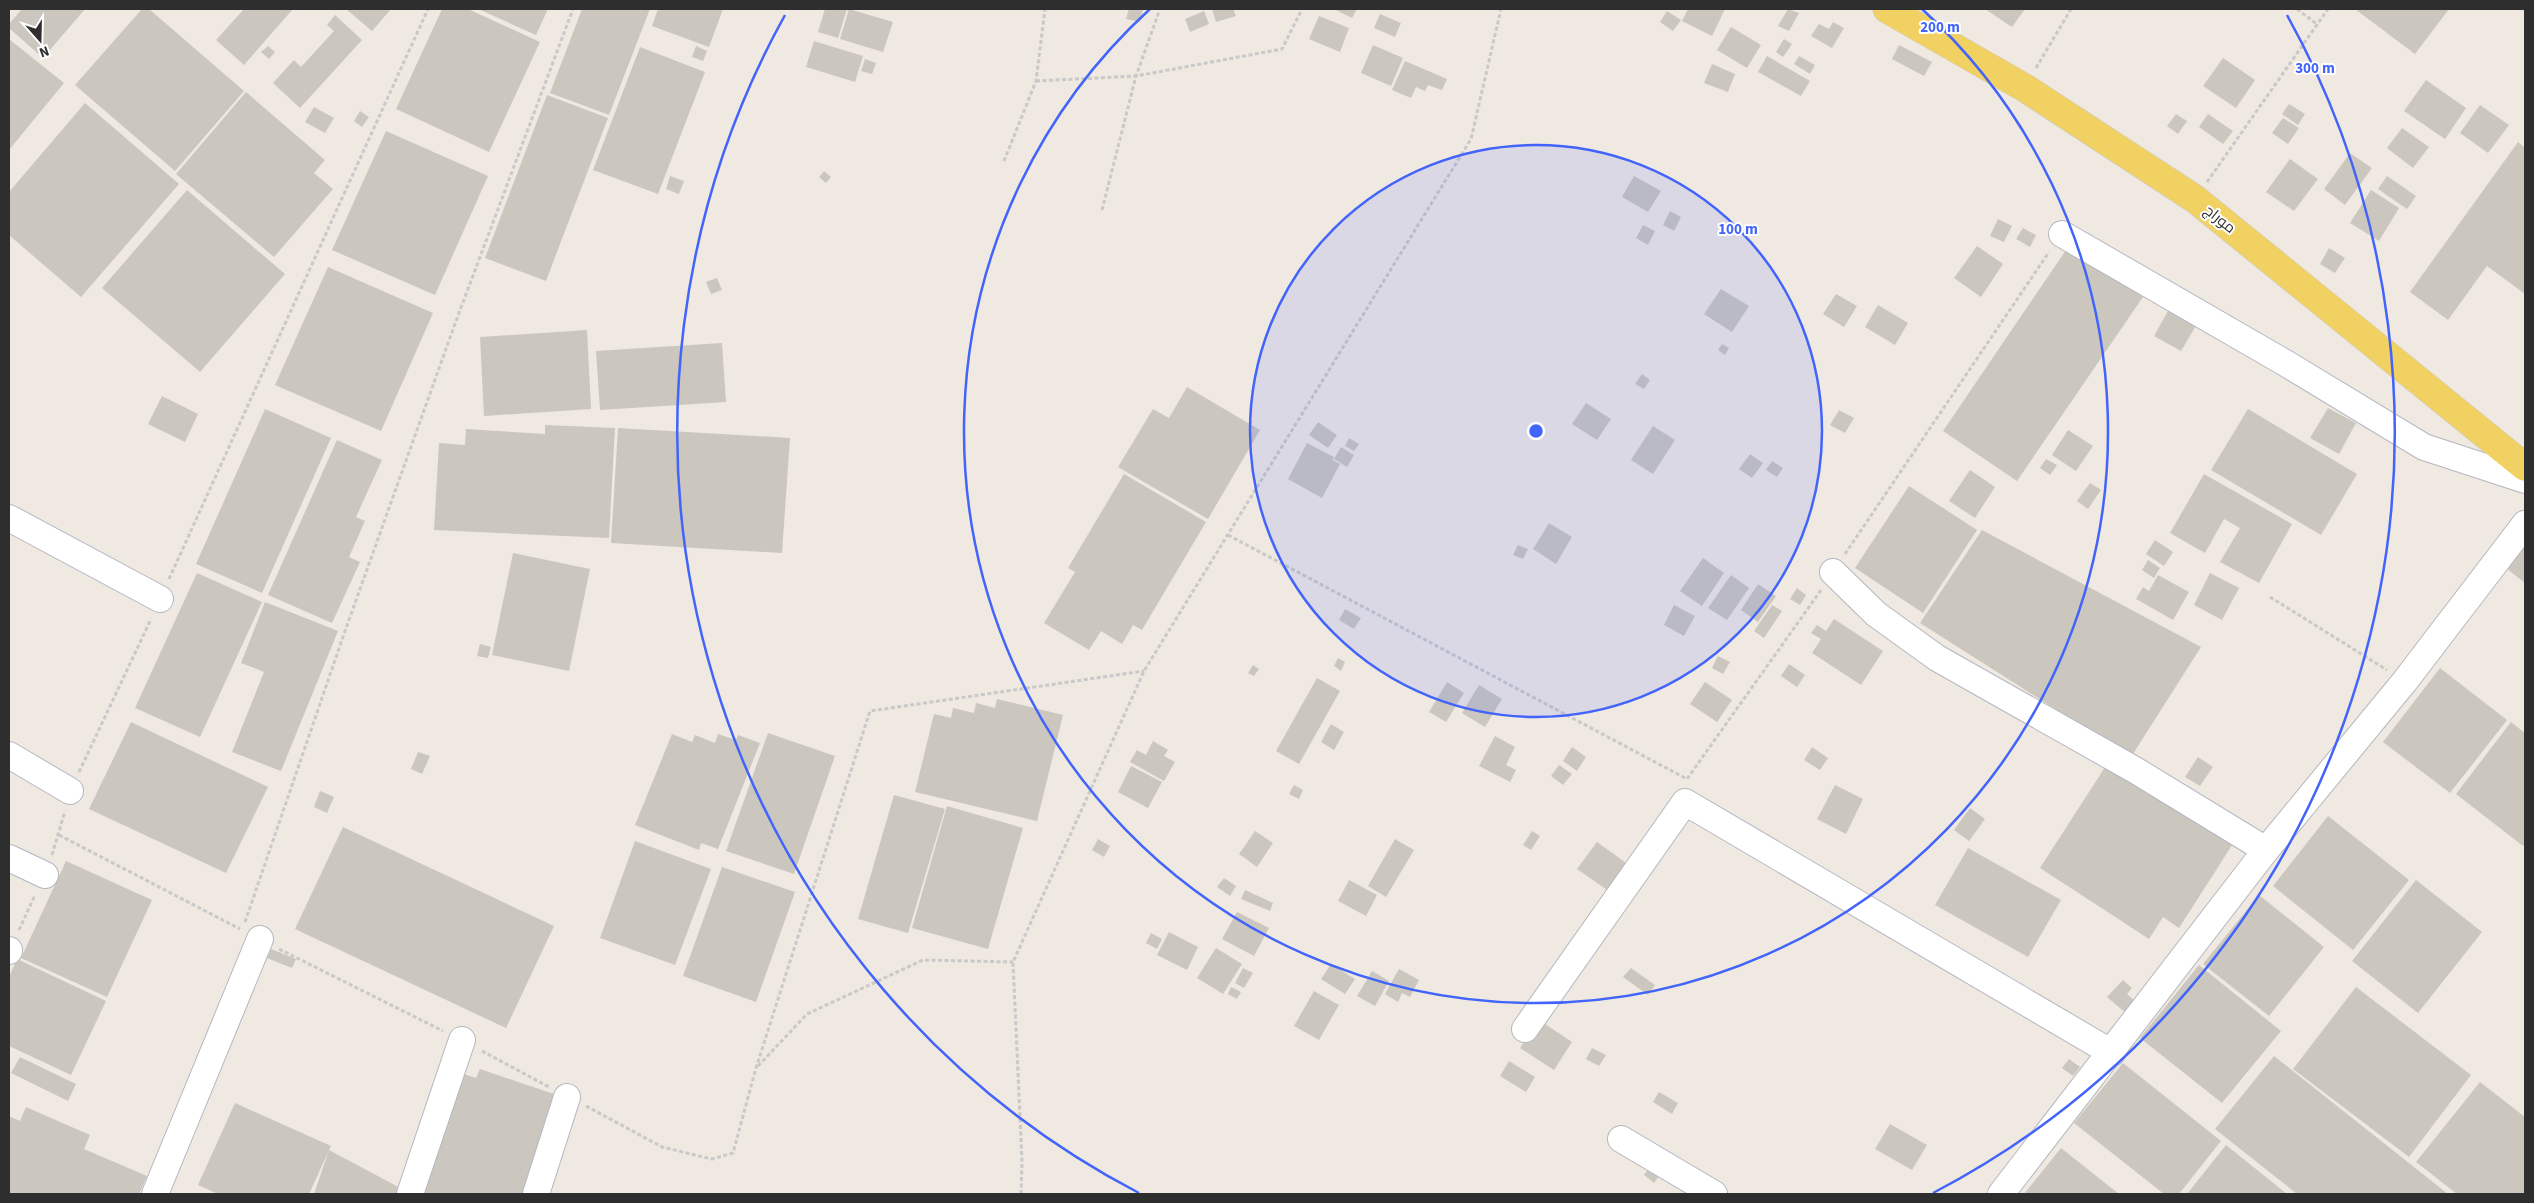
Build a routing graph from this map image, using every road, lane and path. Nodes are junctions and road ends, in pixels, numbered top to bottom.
1 (428, 9) edge
2 (573, 9) edge
3 (1045, 9) edge
4 (1160, 9) edge
5 (1302, 9) edge
6 (1501, 9) edge
7 (1887, 9) edge
8 (2071, 9) edge
9 (2297, 9) edge
10 (2328, 9) edge
11 (2318, 25) junction
12 (1136, 76) junction
13 (1036, 81) junction
14 (2025, 88) junction
15 (1004, 161) dead end
16 (2195, 199) junction
17 (1102, 210) dead end
18 (2062, 234) joint
19 (2525, 467) edge
20 (2525, 480) edge
21 (9, 518) edge
22 (2525, 524) edge
23 (1228, 535) junction
24 (1833, 572) junction
25 (2270, 597) dead end
26 (160, 599) junction
27 (1144, 671) junction
28 (2405, 681) junction
29 (9, 755) edge
30 (70, 791) junction
31 (58, 835) junction
32 (2266, 850) junction
33 (9, 858) edge
34 (45, 876) junction
35 (260, 939) joint
36 (9, 950) edge
37 (1013, 962) junction
38 (1526, 1029) dead end
39 (462, 1040) junction
40 (2112, 1053) junction
41 (756, 1068) junction
42 (567, 1097) junction
43 (1621, 1139) dead end
44 (155, 1194) edge
45 (410, 1194) edge
46 (536, 1194) edge
47 (1021, 1194) edge
48 (1714, 1194) edge
49 (2001, 1194) edge

1 - 26 path
2 - 31 path
3 - 13 path
4 - 12 path
5 - 12 path
6 - 23 path
7 - 14 main road, موراج
8 - 14 path
9 - 11 path
10 - 11 path
11 - 16 path
12 - 13 path
12 - 17 path
13 - 15 path
14 - 16 main road, موراج
16 - 19 main road, موراج
18 - 20 lane
18 - 24 path
21 - 26 lane
22 - 28 lane
23 - 24 path
23 - 27 path
24 - 32 lane
25 - 28 path
26 - 30 path
27 - 37 path
27 - 41 path
28 - 32 lane
29 - 30 lane
30 - 31 path
31 - 34 path
32 - 40 lane
33 - 34 lane
34 - 36 path
35 - 39 path
35 - 44 lane
37 - 41 path
37 - 47 path
38 - 40 lane
39 - 42 path
39 - 45 lane
40 - 49 lane
41 - 42 path
42 - 46 lane
43 - 48 lane

